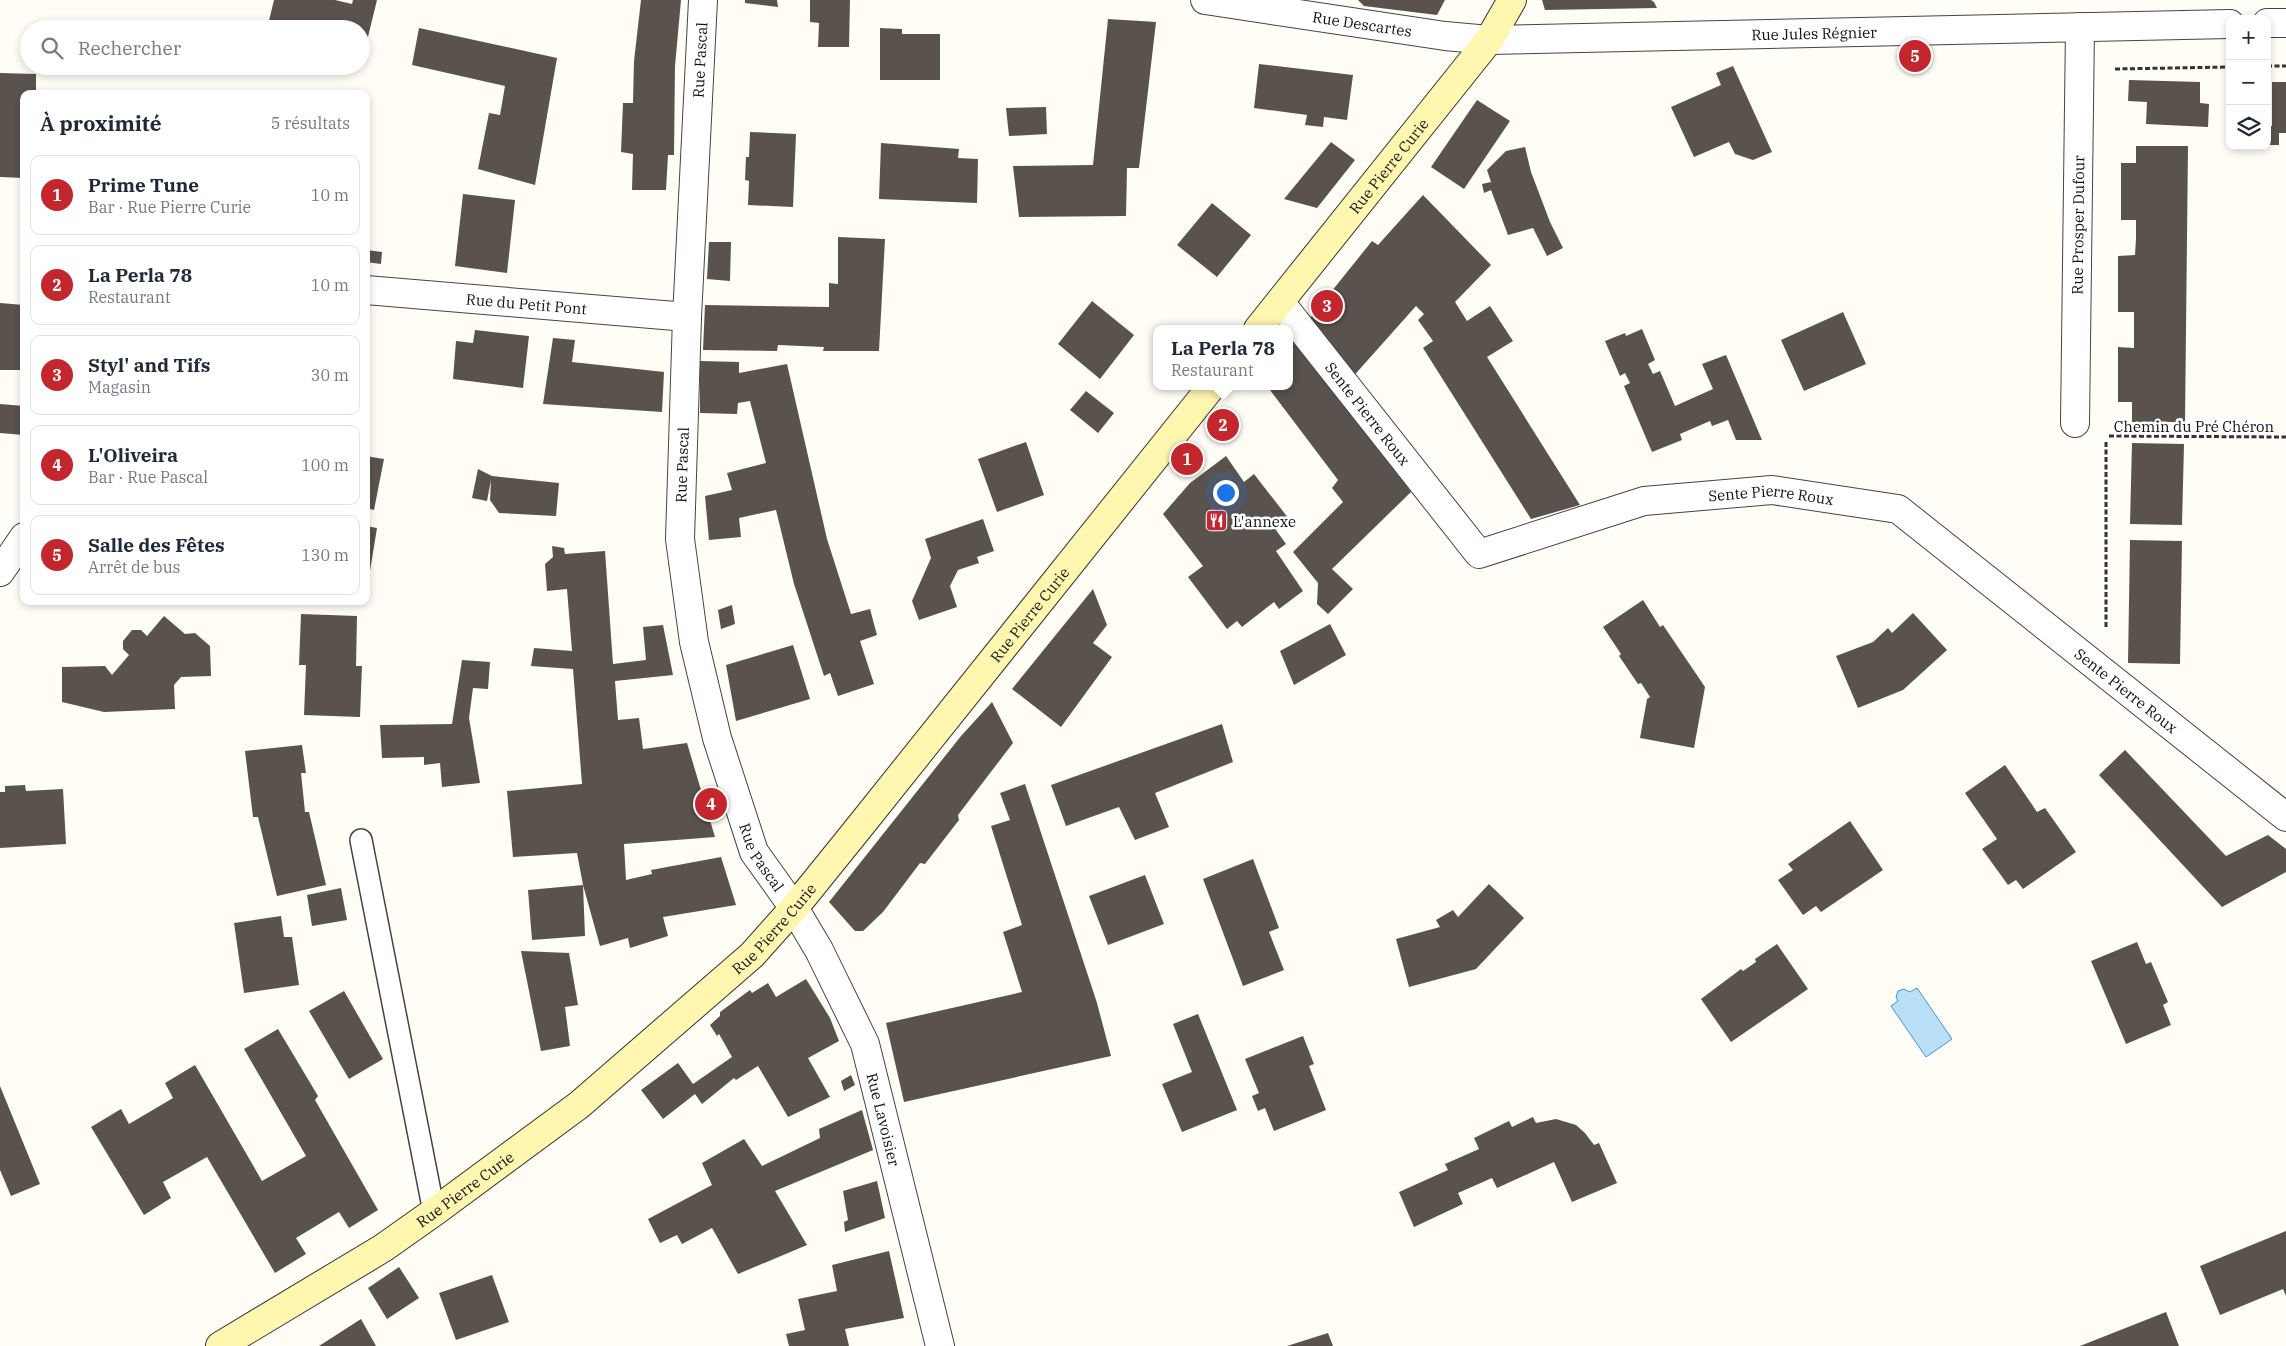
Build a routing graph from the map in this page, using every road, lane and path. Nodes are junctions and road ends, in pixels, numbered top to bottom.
1 (703, 0) edge
2 (1205, 0) edge
3 (1512, 0) edge
4 (2271, 23) edge
5 (2286, 23) edge
6 (2226, 24) edge
7 (2080, 27) junction
8 (1489, 40) junction
9 (2271, 66) edge
10 (2286, 66) edge
11 (2226, 67) edge
12 (2080, 70) junction
13 (370, 290) edge
14 (1280, 302) junction
15 (686, 317) junction
16 (1261, 325) edge
17 (1209, 390) edge
18 (2075, 423) dead end
19 (2286, 437) edge
20 (20, 543) edge
21 (0, 572) edge
22 (2106, 675) junction
23 (2286, 817) edge
24 (362, 840) dead end
25 (794, 908) junction
26 (434, 1212) junction
27 (220, 1346) edge
28 (940, 1346) edge

1 - 15 street, Rue Pascal
2 - 8 street, Rue Descartes
3 - 8 street, Rue Pierre Curie
4 - 5 street
6 - 7 street, Rue Jules Régnier
7 - 8 street, Rue Jules Régnier
7 - 12 street, Rue Prosper Dufour
8 - 14 street, Rue Pierre Curie
9 - 10 path
11 - 12 path
12 - 18 street, Rue Prosper Dufour
13 - 15 street, Rue du Petit Pont
14 - 16 street, Rue Pierre Curie
14 - 22 street, Sente Pierre Roux
15 - 25 street, Rue Pascal
17 - 25 street, Rue Pierre Curie
19 - 22 path, Chemin du Pré Chéron
20 - 21 street
22 - 23 street, Sente Pierre Roux
24 - 26 lane
25 - 26 street, Rue Pierre Curie
25 - 28 street, Rue Lavoisier
26 - 27 street, Rue Pierre Curie

